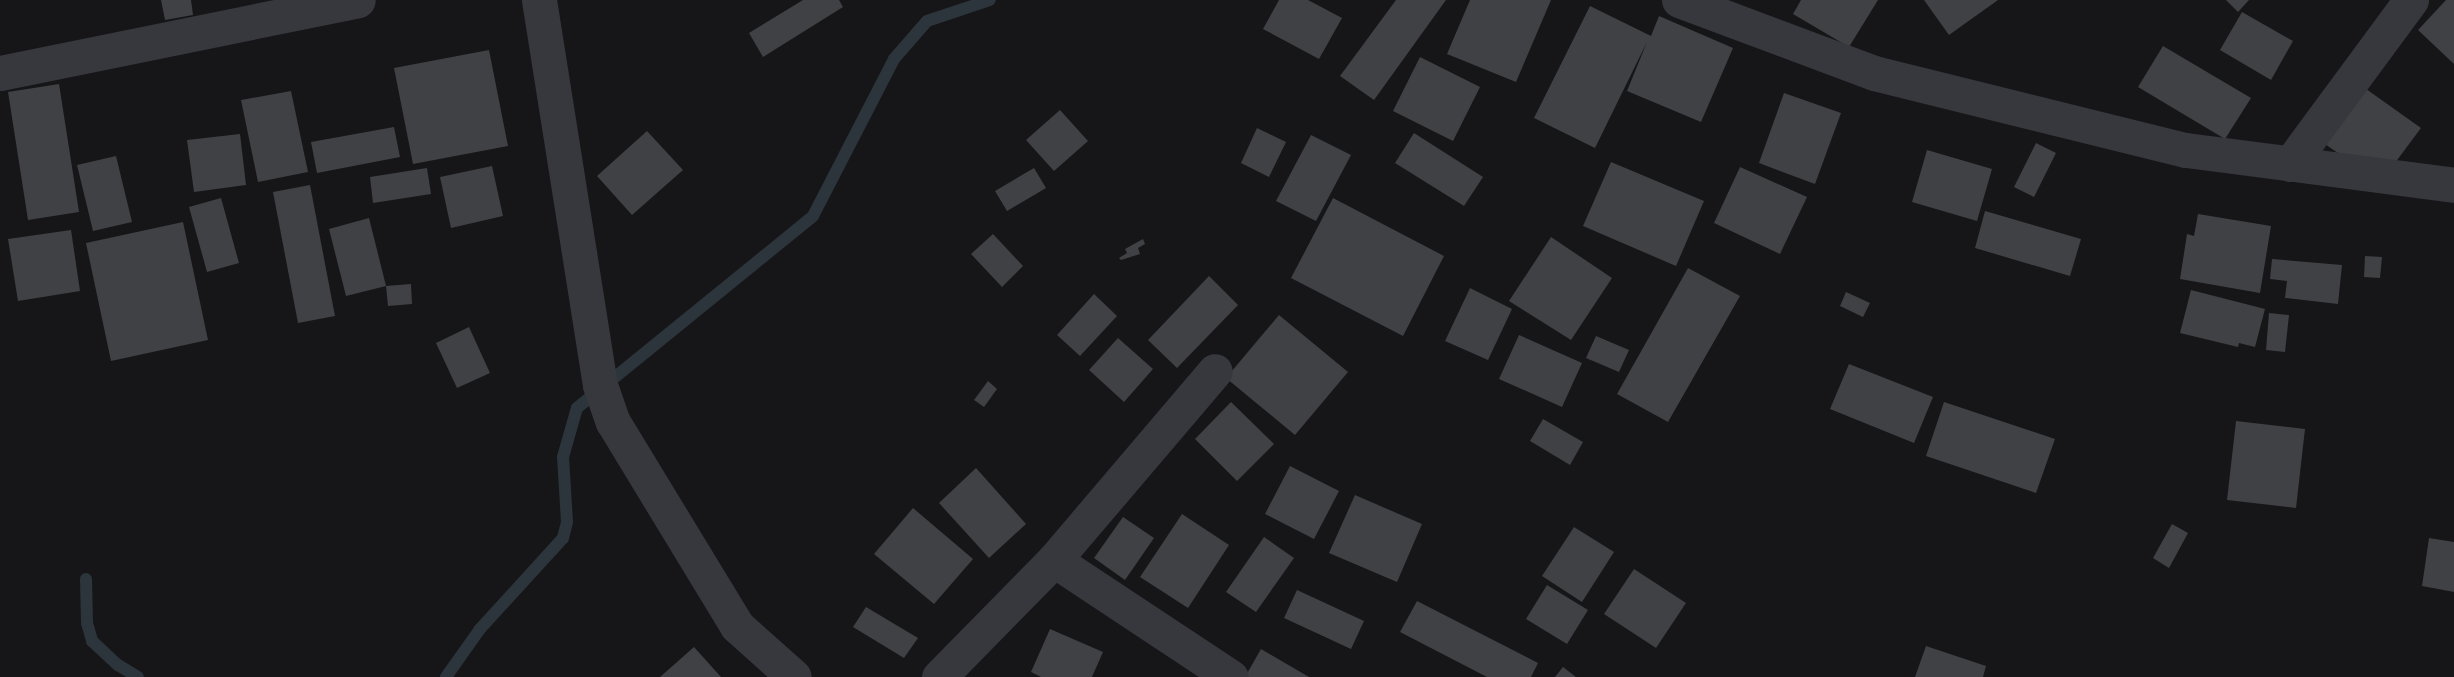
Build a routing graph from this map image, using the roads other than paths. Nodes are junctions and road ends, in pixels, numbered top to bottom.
1 (358, 0) edge
2 (539, 0) edge
3 (1679, 0) edge
4 (2411, 0) edge
5 (0, 73) edge
6 (2290, 164) junction
7 (2454, 185) edge
8 (1215, 370) dead end
9 (1054, 560) junction
10 (794, 677) edge
11 (939, 677) edge
12 (1231, 677) edge

1 - 5 street
2 - 10 street
3 - 6 street
4 - 6 street
6 - 7 street
8 - 9 street
9 - 11 street
9 - 12 street

